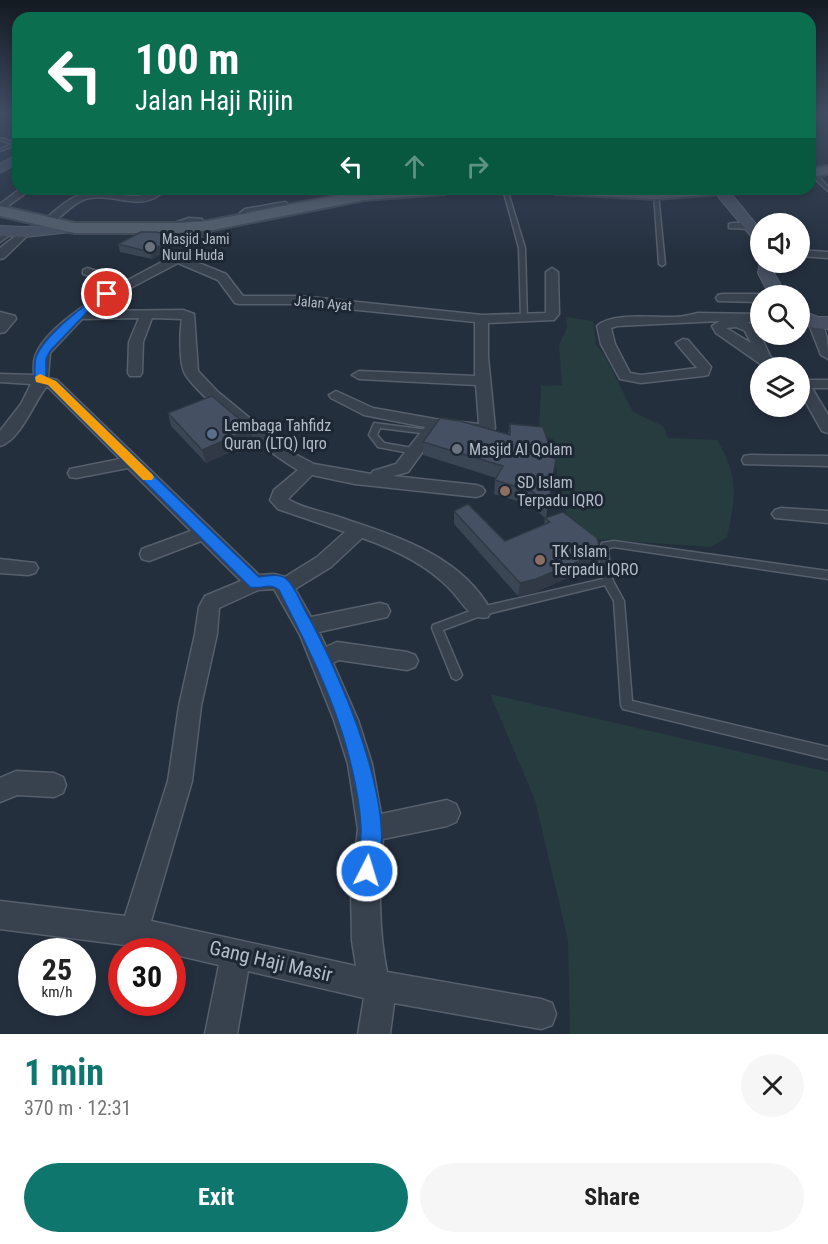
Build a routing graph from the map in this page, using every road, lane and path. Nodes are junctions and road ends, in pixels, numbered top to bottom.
1 (816, 178) edge
2 (828, 190) edge
3 (19, 195) edge
4 (88, 195) edge
5 (109, 195) edge
6 (154, 195) edge
7 (364, 195) edge
8 (507, 195) edge
9 (656, 195) edge
10 (726, 195) edge
11 (137, 200) junction
12 (285, 203) dead end
13 (125, 209) dead end
14 (0, 210) edge
15 (247, 219) junction
16 (48, 222) junction
17 (750, 225) edge
18 (733, 226) dead end
19 (191, 227) junction
20 (75, 228) junction
21 (750, 231) edge
22 (9, 233) edge
23 (810, 253) edge
24 (828, 255) edge
25 (0, 256) edge
26 (178, 259) junction
27 (662, 264) dead end
28 (87, 272) dead end
29 (552, 272) dead end
30 (130, 284) junction
31 (722, 298) dead end
32 (750, 298) edge
33 (78, 315) junction
34 (147, 315) junction
35 (0, 316) edge
36 (750, 318) edge
37 (482, 319) junction
38 (524, 319) junction
39 (813, 322) edge
40 (0, 329) edge
41 (683, 344) dead end
42 (828, 355) edge
43 (135, 374) dead end
44 (359, 375) dead end
45 (0, 378) edge
46 (40, 380) junction
47 (483, 381) junction
48 (828, 384) edge
49 (810, 385) edge
50 (336, 395) dead end
51 (810, 399) edge
52 (432, 428) junction
53 (828, 428) edge
54 (0, 441) edge
55 (415, 451) junction
56 (750, 460) dead end
57 (828, 461) edge
58 (132, 462) junction
59 (309, 469) junction
60 (76, 473) dead end
61 (355, 478) junction
62 (476, 490) dead end
63 (781, 514) dead end
64 (828, 517) edge
65 (358, 530) junction
66 (204, 533) junction
67 (149, 554) dead end
68 (0, 566) edge
69 (28, 568) dead end
70 (828, 575) edge
71 (608, 581) junction
72 (255, 583) junction
73 (284, 586) junction
74 (380, 611) dead end
75 (481, 611) junction
76 (306, 626) junction
77 (321, 659) junction
78 (407, 661) dead end
79 (456, 675) dead end
80 (828, 753) edge
81 (54, 785) dead end
82 (0, 790) edge
83 (447, 813) dead end
84 (371, 830) junction
85 (0, 915) edge
86 (134, 931) junction
87 (236, 954) junction
88 (377, 985) junction
89 (541, 1014) dead end
90 (221, 1034) edge
91 (374, 1034) edge

1 - 2 lane
3 - 14 street
4 - 16 street
5 - 11 street
6 - 11 street
7 - 15 main road
8 - 38 lane
9 - 27 lane
10 - 17 street
11 - 13 street
12 - 15 lane
14 - 16 main road
15 - 19 main road
16 - 20 main road
18 - 21 street
19 - 20 main road
19 - 26 street
20 - 22 street
22 - 25 street
23 - 24 street
26 - 30 street
26 - 37 street, Jalan Ayat
28 - 30 street
29 - 38 street, Jalan Ayat
30 - 33 street
31 - 32 street
33 - 34 street
33 - 46 street
34 - 43 street
34 - 59 street
35 - 40 street
36 - 41 street
37 - 38 street, Jalan Ayat
37 - 47 street
39 - 42 street
44 - 47 street
45 - 46 street
46 - 54 street
46 - 58 street
47 - 52 street
48 - 49 street
50 - 52 street
51 - 53 street
52 - 55 street
52 - 55 lane
55 - 61 street
56 - 57 street
58 - 60 street
58 - 66 street
59 - 61 street
59 - 65 street
61 - 62 street
63 - 64 street
65 - 73 street
65 - 75 street
66 - 67 street
66 - 72 street
68 - 69 street
70 - 71 lane
71 - 75 lane
71 - 80 lane
72 - 73 street
72 - 86 street
73 - 76 street
74 - 76 street
75 - 79 lane
76 - 77 street
77 - 78 street
77 - 84 street
81 - 82 street
83 - 84 street
84 - 88 street
85 - 86 street, Gang Haji Masir
86 - 87 street, Gang Haji Masir
87 - 88 street, Gang Haji Masir
87 - 90 street
88 - 89 street, Gang Haji Masir
88 - 91 street

